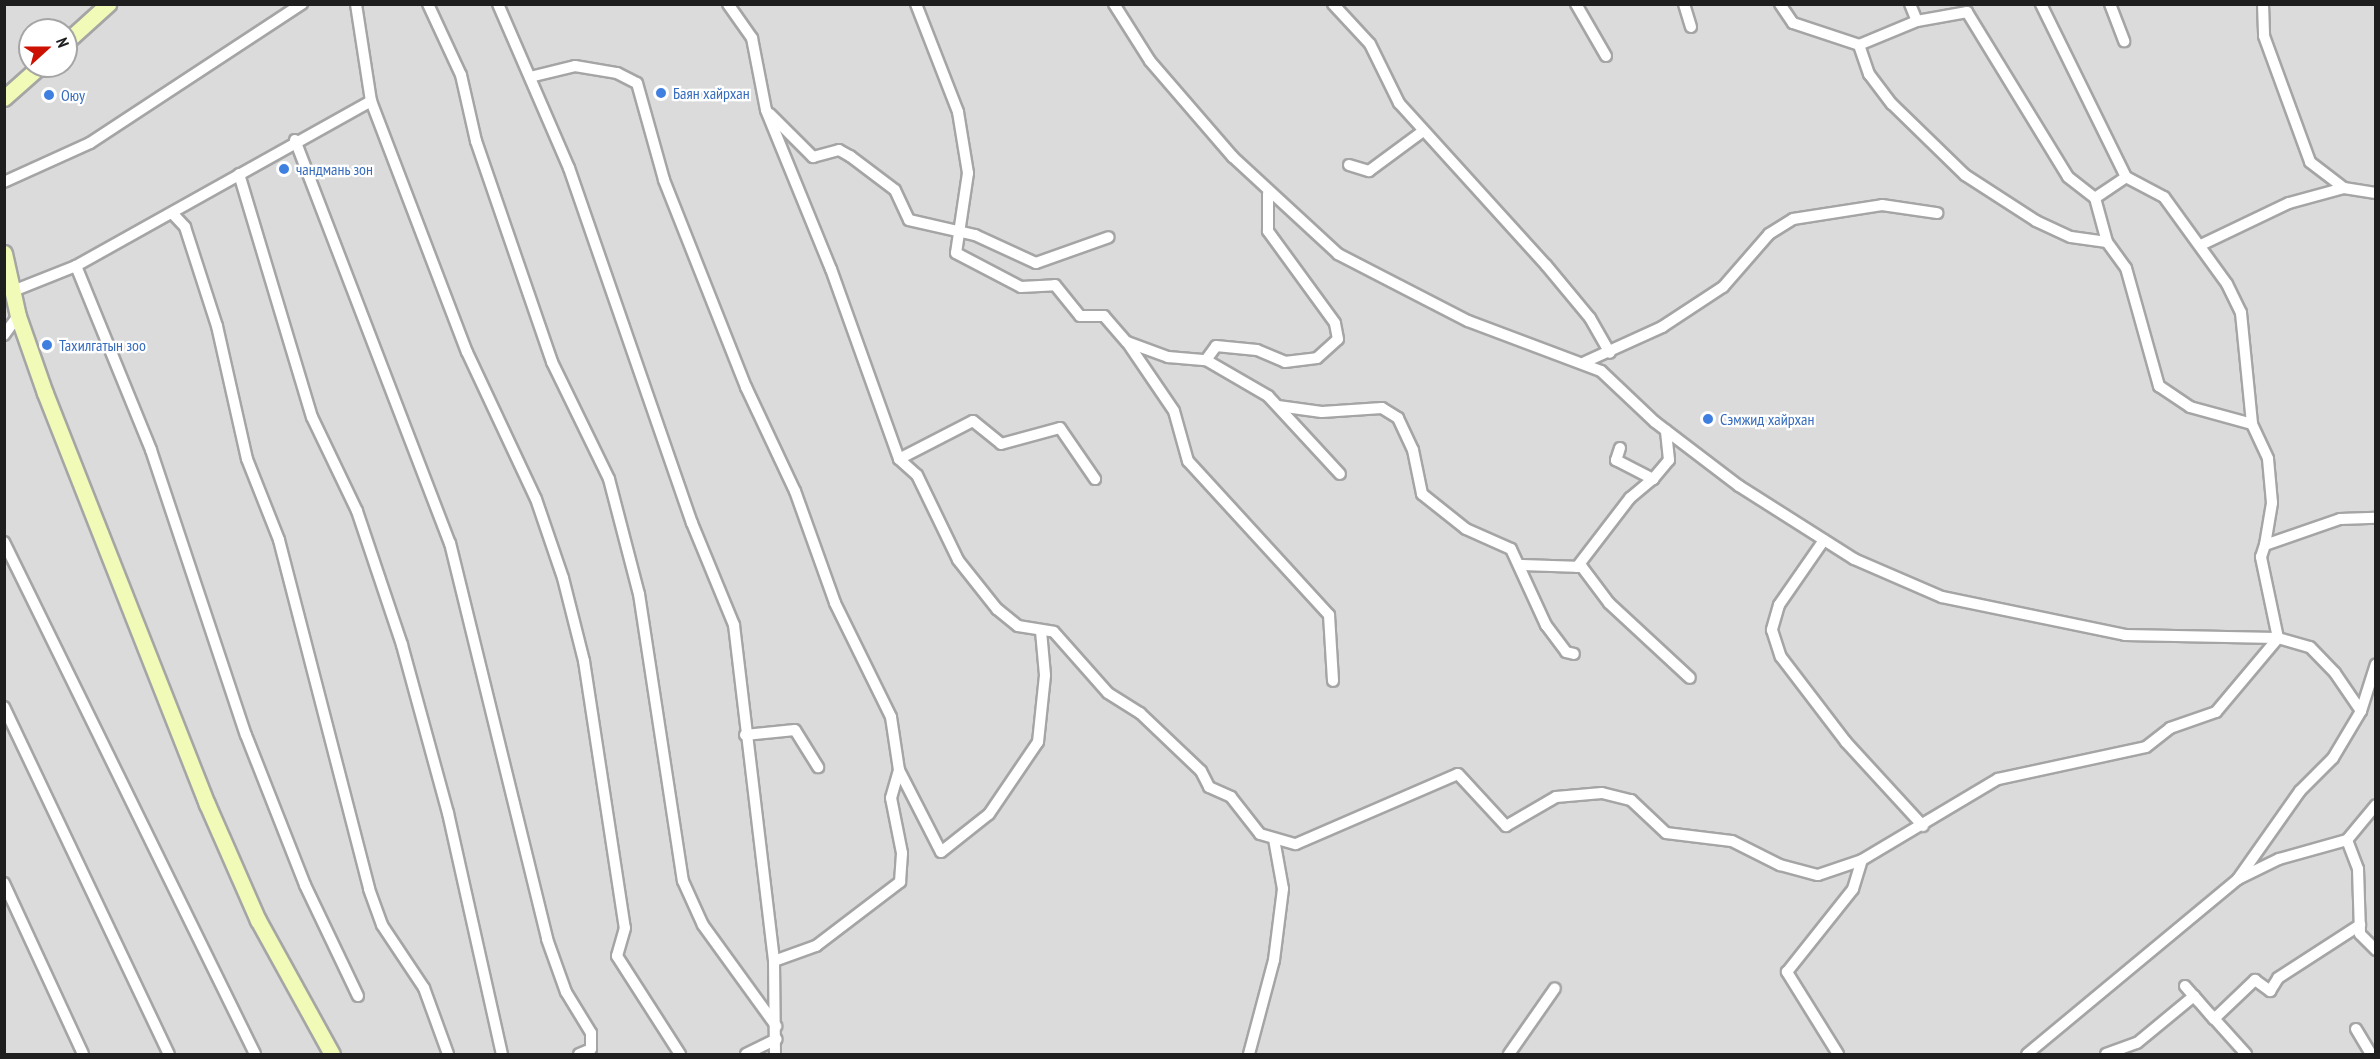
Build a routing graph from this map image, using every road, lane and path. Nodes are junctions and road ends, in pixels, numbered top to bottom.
1 (108, 4) edge
2 (303, 4) edge
3 (356, 4) edge
4 (428, 4) edge
5 (498, 4) edge
6 (728, 4) edge
7 (916, 4) edge
8 (1114, 4) edge
9 (1333, 4) edge
10 (1576, 4) edge
11 (1684, 4) edge
12 (1780, 4) edge
13 (1910, 4) edge
14 (2041, 4) edge
15 (2110, 4) edge
16 (2263, 4) edge
17 (1917, 21) junction
18 (1691, 27) dead end
19 (78, 31) edge
20 (2124, 41) dead end
21 (1859, 45) junction
22 (1606, 56) dead end
23 (530, 77) junction
24 (26, 78) edge
25 (4, 98) edge
26 (371, 101) junction
27 (766, 110) junction
28 (1423, 130) junction
29 (295, 140) junction
30 (1348, 165) dead end
31 (239, 174) junction
32 (2126, 177) junction
33 (4, 182) edge
34 (2344, 188) junction
35 (2376, 193) edge
36 (1268, 194) junction
37 (2095, 198) junction
38 (1936, 213) dead end
39 (173, 214) junction
40 (956, 231) junction
41 (1109, 237) dead end
42 (2107, 242) junction
43 (2203, 244) junction
44 (4, 253) edge
45 (76, 266) junction
46 (13, 291) junction
47 (18, 316) junction
48 (4, 335) edge
49 (1127, 342) junction
50 (1610, 353) junction
51 (1206, 360) junction
52 (1585, 362) junction
53 (1278, 406) junction
54 (2252, 424) junction
55 (1666, 430) junction
56 (1620, 448) dead end
57 (899, 459) junction
58 (1340, 474) dead end
59 (1095, 479) dead end
60 (1653, 479) junction
61 (2376, 518) edge
62 (1824, 540) junction
63 (4, 542) edge
64 (2265, 545) junction
65 (1522, 565) junction
66 (1577, 567) junction
67 (1041, 631) junction
68 (2278, 638) junction
69 (1574, 654) dead end
70 (2376, 664) edge
71 (1690, 678) dead end
72 (1333, 681) dead end
73 (4, 707) edge
74 (2361, 711) junction
75 (745, 735) junction
76 (818, 767) dead end
77 (899, 770) junction
78 (2376, 805) edge
79 (1923, 826) junction
80 (1275, 839) junction
81 (2347, 840) junction
82 (1862, 860) junction
83 (2238, 879) junction
84 (4, 883) edge
85 (2360, 925) junction
86 (2371, 941) edge
87 (2376, 951) edge
88 (774, 961) junction
89 (2185, 987) dead end
90 (1555, 988) dead end
91 (358, 996) dead end
92 (2194, 996) junction
93 (776, 1026) junction
94 (2356, 1029) dead end
95 (777, 1039) junction
96 (83, 1054) edge
97 (169, 1054) edge
98 (255, 1054) edge
99 (332, 1054) edge
100 (448, 1054) edge
101 (502, 1054) edge
102 (579, 1054) edge
103 (680, 1054) edge
104 (746, 1054) edge
105 (775, 1054) edge
106 (1249, 1054) edge
107 (1509, 1054) edge
108 (1838, 1054) edge
109 (2027, 1054) edge
110 (2106, 1054) edge
111 (2246, 1054) edge
112 (2371, 1054) edge

1 - 19 street
2 - 33 street
3 - 26 street
4 - 93 street
5 - 23 street
6 - 27 street
7 - 40 street
8 - 36 street
9 - 28 street
10 - 22 street
11 - 18 street
12 - 21 street
13 - 17 street
14 - 32 street
15 - 20 street
16 - 34 street
17 - 21 street
17 - 37 street
21 - 42 street
23 - 75 street
23 - 77 street
24 - 25 street
26 - 29 street
26 - 103 street
27 - 40 street
27 - 57 street
28 - 30 street
28 - 50 street
29 - 31 street
29 - 102 street
31 - 39 street
31 - 101 street
32 - 37 street
32 - 43 street
34 - 35 street
34 - 43 street
36 - 51 street
36 - 52 street
37 - 42 street
38 - 50 street
39 - 45 street
39 - 100 street
40 - 41 street
40 - 49 street
42 - 54 street
43 - 54 street
44 - 46 street
45 - 46 street
45 - 91 street
46 - 47 street
47 - 48 street
47 - 99 street
49 - 51 street
49 - 72 street
50 - 52 street
51 - 53 street
52 - 55 street
53 - 58 street
53 - 65 street
54 - 64 street
55 - 60 street
55 - 62 street
56 - 60 street
57 - 59 street
57 - 67 street
60 - 66 street
61 - 64 street
62 - 68 street
62 - 79 street
63 - 98 street
64 - 68 street
65 - 66 street
65 - 69 street
66 - 71 street
67 - 77 street
67 - 80 street
68 - 74 street
68 - 79 street
70 - 74 street
73 - 97 street
74 - 83 street
75 - 76 street
75 - 88 street
77 - 88 street
78 - 81 street
79 - 82 street
80 - 82 street
80 - 106 street
81 - 83 street
81 - 85 street
82 - 108 street
83 - 109 street
84 - 96 street
85 - 86 street
85 - 92 street
86 - 87 street
88 - 93 street
89 - 92 street
90 - 107 street
92 - 110 street
92 - 111 street
93 - 95 street
94 - 112 street
95 - 104 street
95 - 105 street

